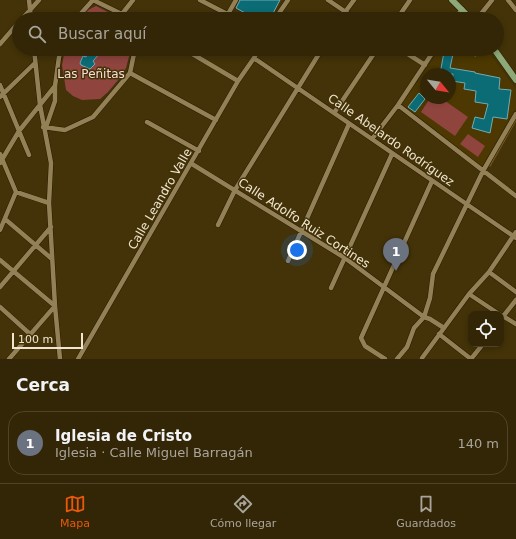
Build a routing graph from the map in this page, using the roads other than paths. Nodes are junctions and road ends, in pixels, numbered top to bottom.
1 (29, 0) edge
2 (38, 0) edge
3 (93, 0) edge
4 (133, 0) edge
5 (200, 0) edge
6 (236, 0) edge
7 (288, 0) edge
8 (328, 0) edge
9 (354, 0) edge
10 (410, 0) edge
11 (452, 0) edge
12 (492, 0) edge
13 (508, 0) edge
14 (462, 9) junction
15 (516, 10) edge
16 (345, 11) joint
17 (31, 12) edge
18 (32, 12) edge
19 (82, 12) edge
20 (118, 12) edge
21 (124, 12) edge
22 (224, 12) edge
23 (229, 12) edge
24 (280, 12) edge
25 (402, 12) edge
26 (460, 12) edge
27 (465, 12) edge
28 (483, 12) edge
29 (12, 30) edge
30 (0, 44) edge
31 (35, 56) edge
32 (60, 56) edge
33 (134, 56) edge
34 (196, 56) edge
35 (318, 56) edge
36 (372, 56) edge
37 (411, 56) edge
38 (431, 56) edge
39 (499, 56) edge
40 (254, 58) joint
41 (35, 62) junction
42 (425, 65) junction
43 (130, 73) junction
44 (516, 80) edge
45 (238, 81) junction
46 (0, 85) edge
47 (56, 86) junction
48 (298, 88) junction
49 (2, 95) edge
50 (40, 105) junction
51 (398, 105) junction
52 (334, 113) junction
53 (516, 114) edge
54 (216, 120) junction
55 (147, 122) dead end
56 (349, 124) junction
57 (44, 127) junction
58 (19, 131) junction
59 (372, 139) junction
60 (199, 151) junction
61 (392, 154) junction
62 (29, 155) dead end
63 (1, 159) edge
64 (192, 164) junction
65 (483, 171) junction
66 (432, 181) junction
67 (235, 190) junction
68 (16, 192) junction
69 (516, 196) edge
70 (49, 203) junction
71 (467, 205) junction
72 (5, 219) junction
73 (218, 225) dead end
74 (51, 227) junction
75 (0, 230) edge
76 (302, 231) junction
77 (515, 235) edge
78 (36, 245) junction
79 (345, 258) junction
80 (52, 259) junction
81 (0, 260) edge
82 (288, 261) dead end
83 (13, 272) junction
84 (489, 272) junction
85 (0, 287) edge
86 (331, 288) dead end
87 (383, 288) junction
88 (516, 292) edge
89 (469, 294) junction
90 (516, 300) edge
91 (55, 306) junction
92 (0, 307) edge
93 (494, 311) edge
94 (504, 313) edge
95 (424, 317) junction
96 (504, 318) edge
97 (516, 324) edge
98 (444, 328) junction
99 (30, 334) junction
100 (439, 334) junction
101 (480, 347) edge
102 (422, 358) dead end
103 (9, 359) edge
104 (60, 359) edge
105 (78, 359) edge
106 (385, 359) edge
107 (397, 359) edge
108 (471, 359) edge

1 - 17 street
2 - 18 street
3 - 19 street
3 - 20 street
4 - 21 street
5 - 22 street
6 - 23 street
7 - 24 street
8 - 16 street
9 - 16 street
10 - 25 street
11 - 14 main road
12 - 28 street
13 - 15 street
14 - 26 street
14 - 27 main road
29 - 30 street
31 - 41 street
32 - 47 street
33 - 43 street
34 - 45 street
35 - 48 street
36 - 52 street
37 - 42 street
38 - 42 street
39 - 44 main road
40 - 45 street, Calle Leandro Valle
40 - 48 street, Calle Abelardo Rodríguez
41 - 49 street
41 - 50 street
42 - 51 street
43 - 54 street
43 - 57 street
45 - 54 street, Calle Leandro Valle
46 - 49 street
47 - 50 street
47 - 57 street
48 - 52 street, Calle Abelardo Rodríguez
48 - 67 street
49 - 58 street
50 - 57 street
50 - 58 street
51 - 59 street
51 - 65 street
52 - 56 street, Calle Abelardo Rodríguez
53 - 65 street
54 - 60 street, Calle Leandro Valle
55 - 60 street
56 - 59 street, Calle Abelardo Rodríguez
56 - 76 street
57 - 70 street
58 - 62 street
58 - 63 street
59 - 61 street, Calle Abelardo Rodríguez
60 - 64 street, Calle Leandro Valle
61 - 66 street, Calle Abelardo Rodríguez
61 - 79 street
63 - 68 street
64 - 67 street, Calle Adolfo Ruiz Cortines
64 - 105 street, Calle Leandro Valle
65 - 69 street
65 - 71 street
66 - 71 street, Calle Abelardo Rodríguez
66 - 87 street
67 - 73 street
67 - 76 street, Calle Adolfo Ruiz Cortines
68 - 70 street
68 - 72 street
70 - 74 street
71 - 77 street, Calle Abelardo Rodríguez
71 - 95 street
72 - 75 street
72 - 78 street
74 - 78 street
74 - 80 street
76 - 79 street, Calle Adolfo Ruiz Cortines
76 - 82 street
77 - 84 street
78 - 80 street
78 - 83 street
79 - 86 street
79 - 87 street, Calle Adolfo Ruiz Cortines
80 - 91 street
81 - 83 street
83 - 85 street
83 - 91 street
84 - 88 street
84 - 89 street
87 - 95 street, Calle Adolfo Ruiz Cortines
87 - 106 street
89 - 93 street
89 - 98 street
90 - 94 street
91 - 99 street
91 - 104 street
92 - 99 street
95 - 98 street, Calle Adolfo Ruiz Cortines
95 - 107 street
96 - 97 street
98 - 100 street
99 - 103 street
100 - 102 street
100 - 108 street
101 - 108 street

